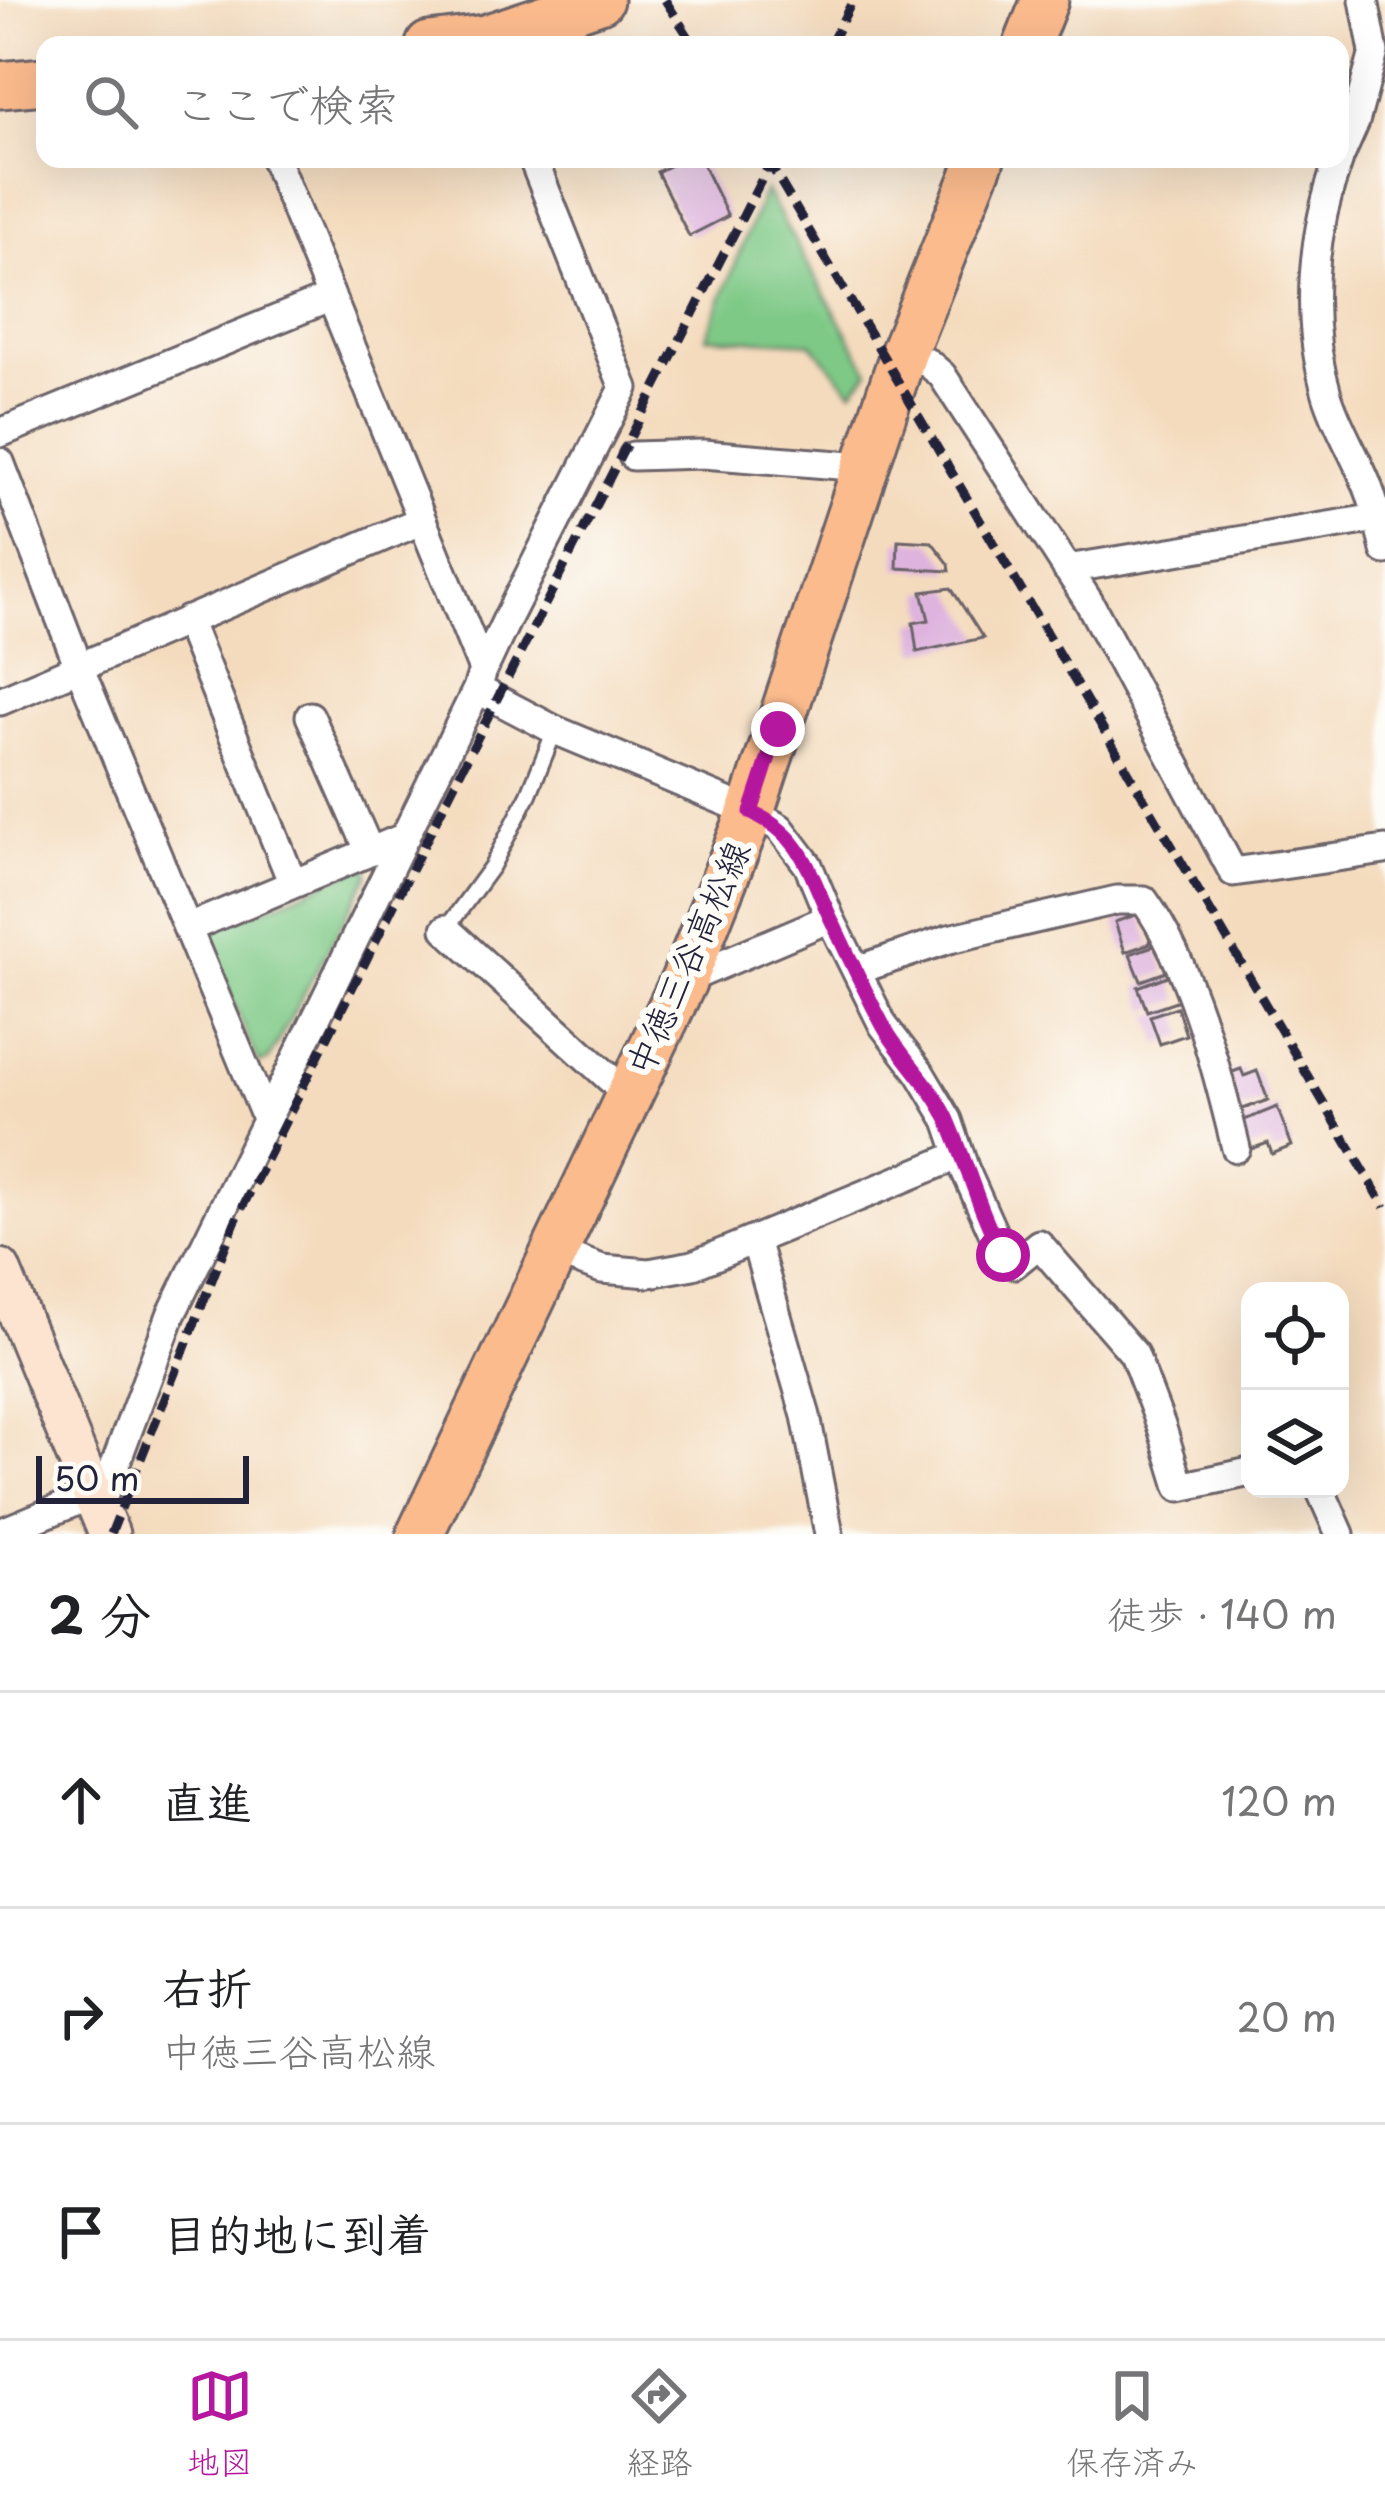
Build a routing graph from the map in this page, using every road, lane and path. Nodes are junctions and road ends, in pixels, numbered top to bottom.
1 (600, 0) edge
2 (1045, 0) edge
3 (1364, 0) edge
4 (502, 36) edge
5 (1031, 36) edge
6 (1380, 51) edge
7 (36, 82) edge
8 (0, 85) edge
9 (1349, 134) edge
10 (278, 168) edge
11 (537, 168) edge
12 (977, 168) edge
13 (1336, 168) edge
14 (329, 298) junction
15 (904, 351) junction
16 (0, 433) edge
17 (1385, 455) edge
18 (633, 456) dead end
19 (1357, 461) junction
20 (0, 462) edge
21 (865, 467) junction
22 (1378, 518) junction
23 (420, 521) junction
24 (1385, 550) edge
25 (1067, 569) junction
26 (188, 620) junction
27 (80, 667) junction
28 (480, 680) junction
29 (0, 701) edge
30 (310, 716) dead end
31 (555, 730) junction
32 (751, 812) junction
33 (405, 837) junction
34 (1385, 850) edge
35 (370, 852) junction
36 (292, 884) junction
37 (830, 918) junction
38 (188, 928) junction
39 (446, 929) joint
40 (856, 970) junction
41 (684, 980) junction
42 (628, 1095) junction
43 (266, 1118) junction
44 (1236, 1148) dead end
45 (960, 1155) junction
46 (755, 1240) junction
47 (553, 1251) junction
48 (0, 1269) edge
49 (1241, 1474) edge
50 (1324, 1498) edge
51 (98, 1517) edge
52 (0, 1533) edge
53 (420, 1534) edge
54 (829, 1534) edge
55 (1340, 1534) edge

1 - 4 main road
2 - 5 main road
3 - 6 street
6 - 9 street
7 - 8 main road
10 - 14 street
11 - 28 street
12 - 15 main road, 中徳三谷高松線
13 - 19 street
14 - 16 street
14 - 23 street
15 - 21 main road, 中徳三谷高松線
15 - 25 street
17 - 19 street
18 - 21 street
19 - 22 street
20 - 27 street
21 - 32 main road, 中徳三谷高松線
22 - 24 street
22 - 25 street
23 - 26 street
23 - 28 street
25 - 34 street
26 - 27 street
26 - 36 street
27 - 29 street
27 - 38 street
28 - 31 street
28 - 33 street
30 - 35 street
31 - 32 street
31 - 39 lane
32 - 37 street
32 - 41 main road, 中徳三谷高松線
33 - 35 street
33 - 43 street
35 - 36 street
36 - 38 street
37 - 40 street
37 - 41 street
38 - 43 street
39 - 42 street
40 - 44 street
40 - 45 street
41 - 42 main road, 中徳三谷高松線
42 - 47 main road, 中徳三谷高松線
43 - 51 street
45 - 46 street
45 - 49 street
46 - 47 street
46 - 54 street
47 - 53 main road, 中徳三谷高松線
48 - 51 street
50 - 55 street
51 - 52 street

